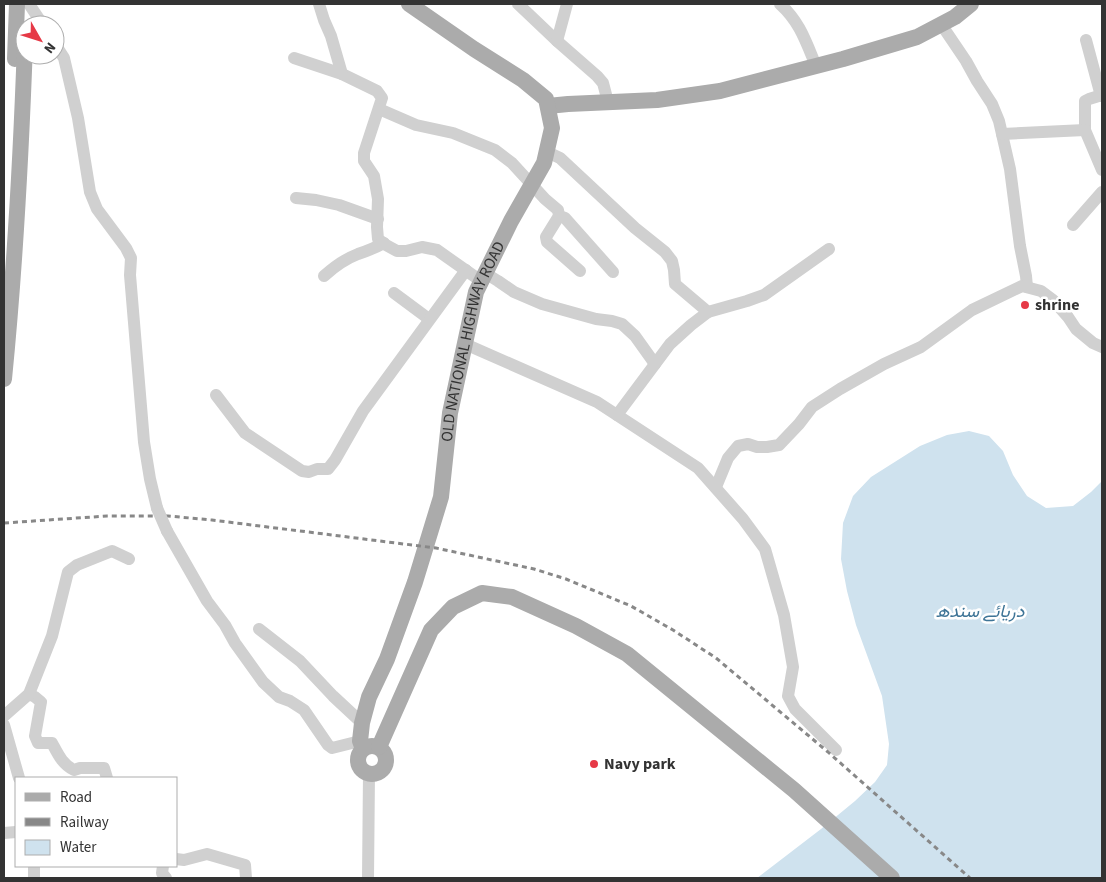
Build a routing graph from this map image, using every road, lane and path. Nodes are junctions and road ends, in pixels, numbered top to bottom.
1 (17, 4) edge
2 (28, 4) edge
3 (319, 4) edge
4 (409, 4) edge
5 (518, 4) edge
6 (567, 4) edge
7 (780, 4) edge
8 (971, 4) edge
9 (36, 15) edge
10 (941, 24) junction
11 (1086, 40) dead end
12 (557, 41) junction
13 (294, 58) dead end
14 (65, 62) edge
15 (24, 65) edge
16 (816, 66) junction
17 (342, 74) junction
18 (1102, 95) edge
19 (608, 102) junction
20 (548, 106) junction
21 (379, 109) junction
22 (1084, 130) junction
23 (1002, 134) junction
24 (547, 152) junction
25 (1102, 170) edge
26 (532, 184) junction
27 (1102, 192) edge
28 (296, 198) dead end
29 (1098, 207) edge
30 (559, 216) junction
31 (378, 219) junction
32 (1073, 226) dead end
33 (384, 243) junction
34 (829, 248) dead end
35 (4, 264) edge
36 (466, 270) junction
37 (580, 271) dead end
38 (613, 272) dead end
39 (324, 276) dead end
40 (483, 277) junction
41 (1027, 287) junction
42 (394, 293) dead end
43 (708, 312) junction
44 (429, 319) junction
45 (465, 344) junction
46 (1102, 347) edge
47 (655, 364) junction
48 (4, 379) edge
49 (216, 395) dead end
50 (617, 415) junction
51 (716, 487) junction
52 (129, 559) dead end
53 (260, 629) dead end
54 (29, 694) junction
55 (4, 716) edge
56 (362, 723) junction
57 (4, 725) edge
58 (368, 746) junction
59 (836, 750) dead end
60 (369, 773) junction
61 (19, 777) edge
62 (106, 777) edge
63 (178, 859) edge
64 (246, 878) edge
65 (368, 878) edge
66 (892, 878) edge

1 - 35 main road
2 - 9 street
3 - 17 street
4 - 20 main road
5 - 12 street
6 - 12 street
7 - 16 street
8 - 10 main road
10 - 16 main road
10 - 23 street
11 - 18 street
12 - 19 street
13 - 17 street
14 - 58 street, bridge
15 - 48 main road
16 - 19 main road
17 - 21 street
18 - 22 street
19 - 20 main road
20 - 24 main road, OLD NATIONAL HIGHWAY ROAD
21 - 26 street
21 - 31 street
22 - 23 street
22 - 25 street
23 - 41 street
24 - 26 main road, OLD NATIONAL HIGHWAY ROAD
24 - 43 street
26 - 30 street
26 - 40 main road, OLD NATIONAL HIGHWAY ROAD
27 - 29 street
28 - 31 street
29 - 32 street
30 - 37 street
30 - 38 street
31 - 33 street
33 - 36 street
33 - 39 street
34 - 43 street
36 - 40 street
36 - 44 street
40 - 45 main road, OLD NATIONAL HIGHWAY ROAD
40 - 47 street
41 - 46 street
41 - 51 street
42 - 44 street
43 - 47 street
44 - 49 street
45 - 50 street
45 - 56 main road, OLD NATIONAL HIGHWAY ROAD
47 - 50 street
50 - 51 street
51 - 59 street
52 - 54 street
53 - 56 street
54 - 55 street
54 - 62 street
56 - 58 main road, OLD NATIONAL HIGHWAY ROAD
57 - 61 street
58 - 60 main road
58 - 60 main road
58 - 66 main road
60 - 65 street
63 - 64 street

